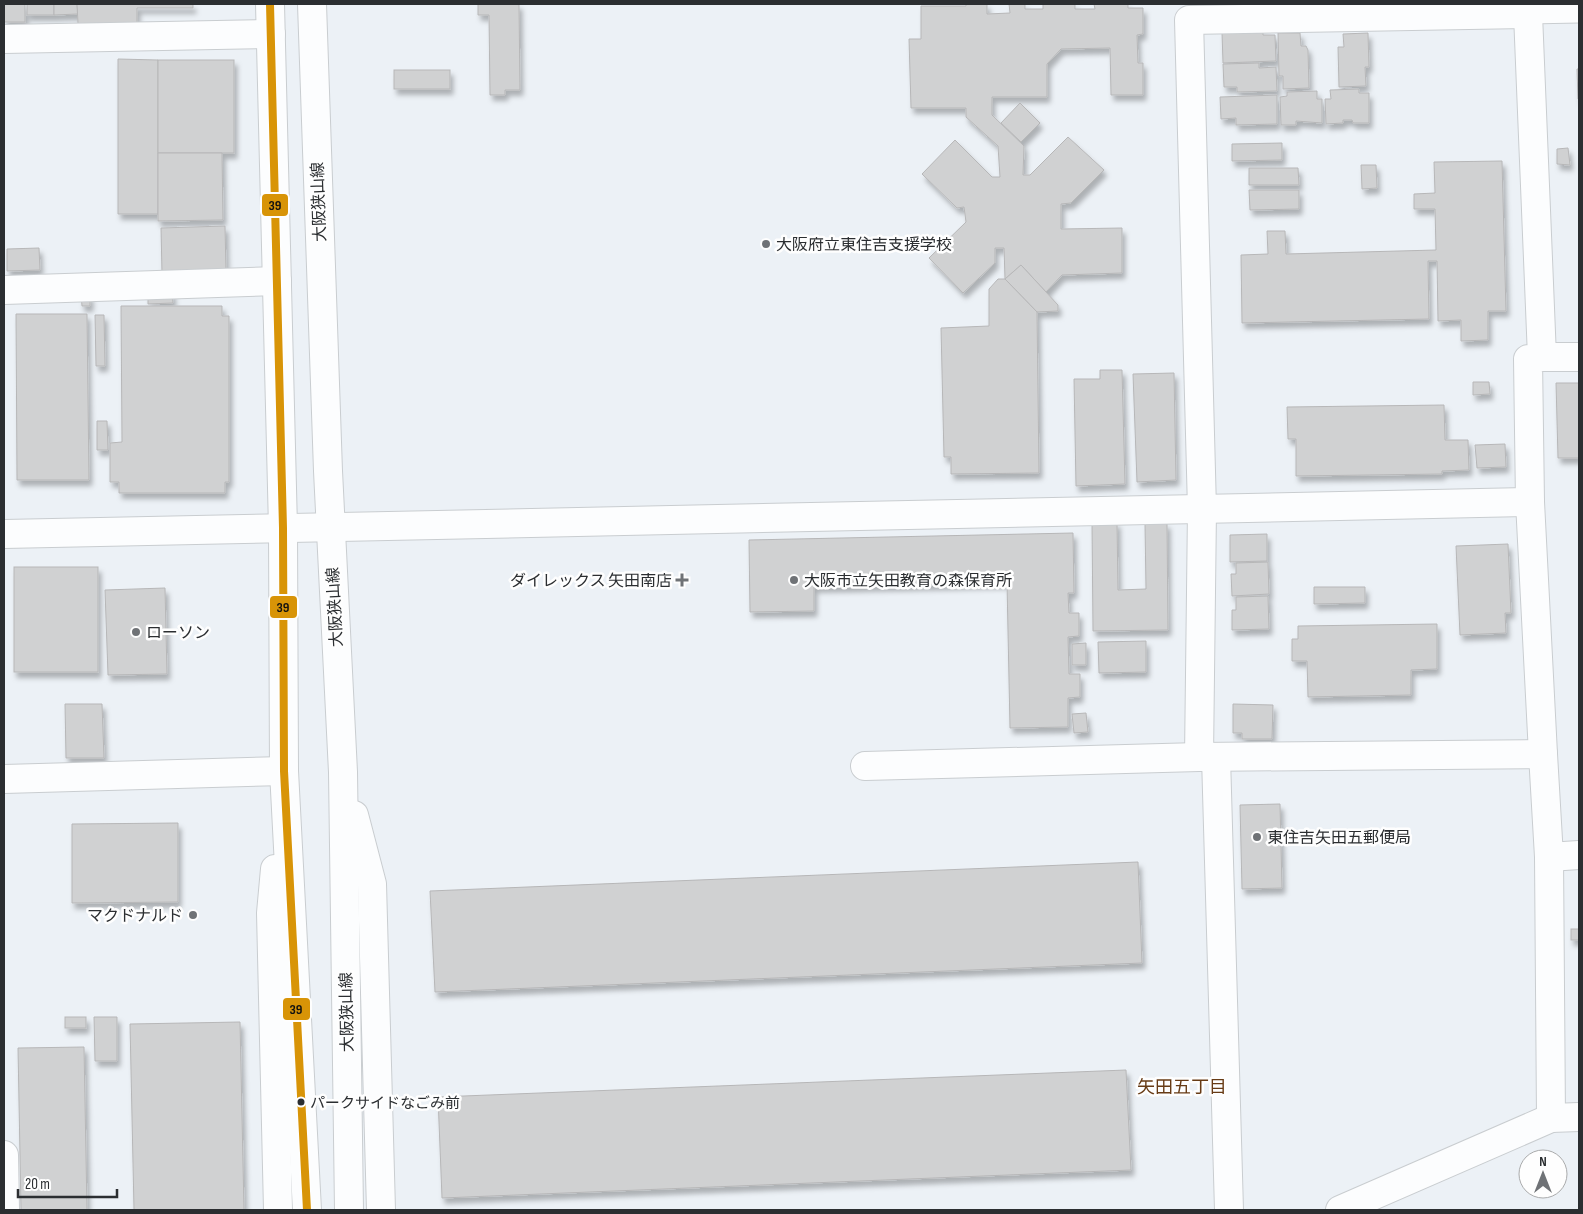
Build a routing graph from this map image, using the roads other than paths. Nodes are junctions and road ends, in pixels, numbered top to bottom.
1 (270, 4) edge
2 (312, 4) edge
3 (1528, 9) edge
4 (1188, 12) edge
5 (1579, 13) edge
6 (271, 34) junction
7 (4, 39) edge
8 (277, 281) junction
9 (4, 290) edge
10 (1542, 356) junction
11 (1579, 357) edge
12 (1530, 502) junction
13 (1202, 509) junction
14 (330, 527) junction
15 (283, 528) junction
16 (4, 534) edge
17 (1543, 754) junction
18 (1208, 757) junction
19 (865, 766) dead end
20 (284, 771) junction
21 (343, 772) junction
22 (4, 779) edge
23 (1579, 855) edge
24 (1549, 857) junction
25 (1579, 1117) edge
26 (1551, 1118) junction
27 (4, 1155) edge
28 (5, 1210) edge
29 (278, 1210) edge
30 (307, 1210) edge
31 (349, 1210) edge
32 (381, 1210) edge
33 (1229, 1210) edge
34 (1340, 1210) edge

1 - 6 street
2 - 14 street, 大阪狭山線
3 - 4 street
3 - 5 lane
3 - 10 street
4 - 13 street
6 - 7 street
6 - 8 street
8 - 9 street
8 - 15 street
10 - 11 street
10 - 12 street
12 - 13 street
12 - 17 street
13 - 14 street
13 - 18 street
14 - 15 street
14 - 21 street, 大阪狭山線
15 - 16 street
15 - 20 street
17 - 18 street
17 - 24 street
18 - 19 street
18 - 33 street
20 - 22 street
20 - 29 street
20 - 30 street
21 - 31 street, 大阪狭山線
21 - 32 street
23 - 24 street
24 - 26 street
25 - 26 street
26 - 34 street
27 - 28 street

